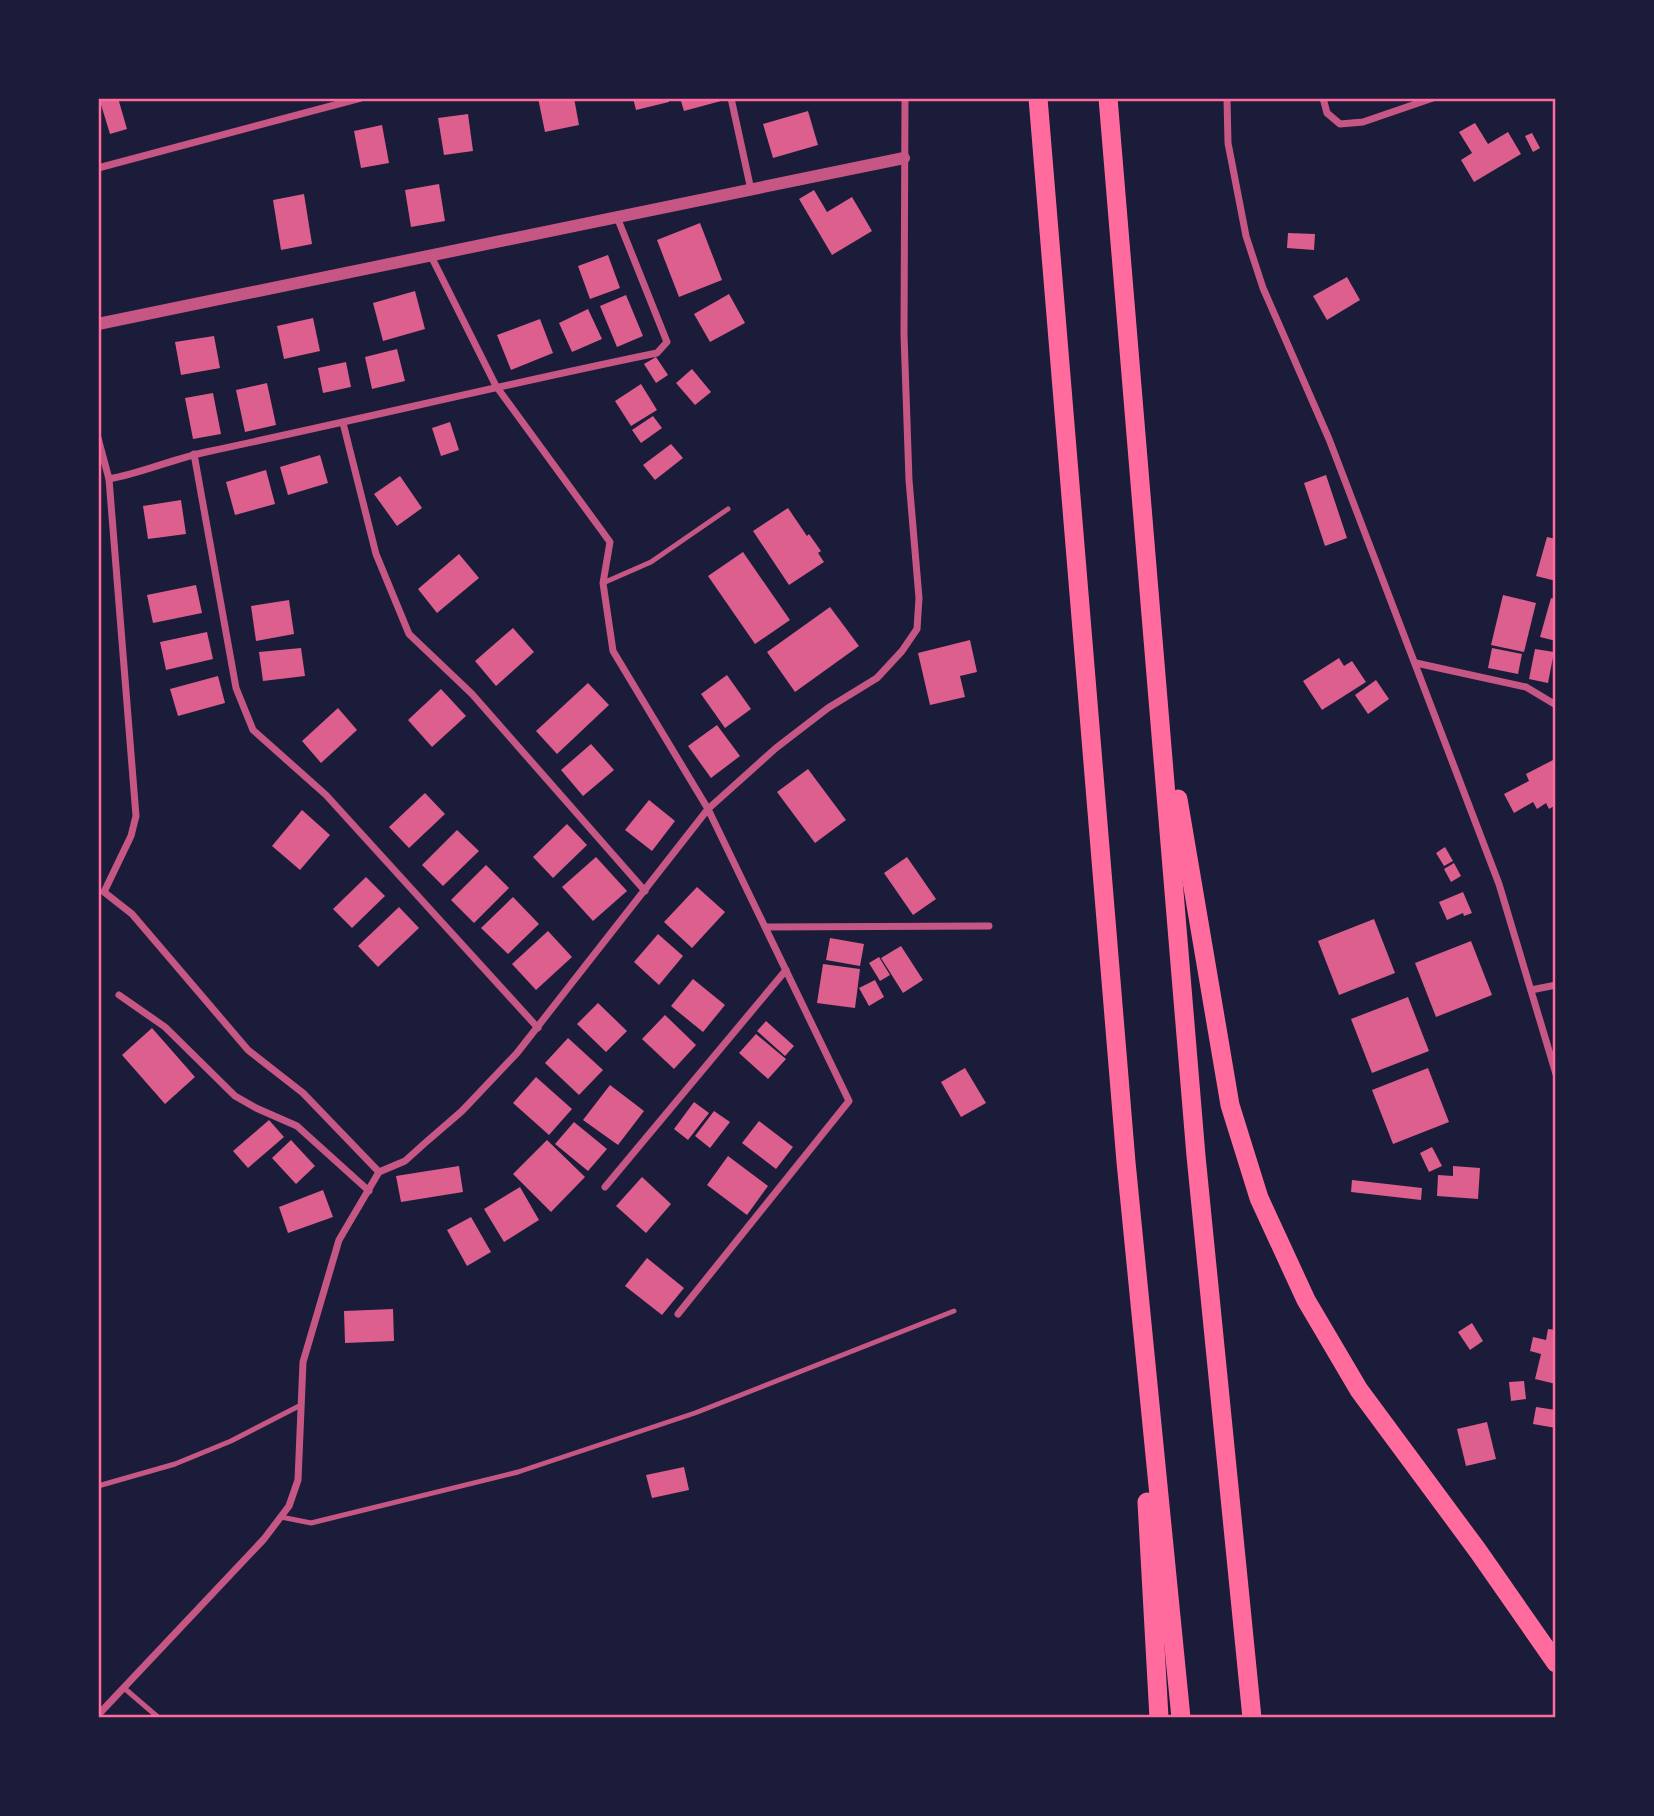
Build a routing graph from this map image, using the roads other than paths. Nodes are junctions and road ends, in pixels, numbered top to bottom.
1 (361, 98) edge
2 (731, 98) edge
3 (905, 98) edge
4 (1038, 98) edge
5 (1108, 98) edge
6 (1227, 98) edge
7 (1323, 98) edge
8 (1433, 98) edge
9 (904, 158) junction
10 (98, 168) edge
11 (751, 190) junction
12 (617, 217) junction
13 (431, 256) junction
14 (98, 324) edge
15 (496, 386) junction
16 (343, 423) junction
17 (98, 438) edge
18 (194, 454) junction
19 (109, 479) junction
20 (729, 509) dead end
21 (603, 583) junction
22 (1151, 618) junction
23 (1416, 663) junction
24 (1556, 705) edge
25 (708, 809) junction
26 (645, 891) junction
27 (989, 926) dead end
28 (765, 927) junction
29 (786, 970) junction
30 (1556, 985) edge
31 (1531, 990) junction
32 (119, 995) dead end
33 (538, 1028) junction
34 (1556, 1074) edge
35 (1126, 1162) junction
36 (379, 1172) junction
37 (605, 1187) dead end
38 (369, 1191) junction
39 (954, 1311) dead end
40 (678, 1314) dead end
41 (301, 1405) junction
42 (98, 1486) edge
43 (281, 1517) junction
44 (1556, 1663) edge
45 (124, 1688) junction
46 (98, 1715) edge
47 (159, 1718) edge
48 (1159, 1718) edge
49 (1181, 1718) edge
50 (1252, 1718) edge

1 - 10 street
2 - 11 street
3 - 9 street
4 - 35 highway
5 - 22 highway
6 - 23 street
7 - 8 street
9 - 11 street
9 - 25 street
11 - 12 street
12 - 13 street
12 - 15 street
13 - 14 street
13 - 15 street
15 - 16 street
15 - 21 street
16 - 18 street
16 - 26 street
17 - 19 street
18 - 19 street
18 - 33 street
19 - 36 street
20 - 21 lane
21 - 25 street
22 - 44 highway
22 - 50 highway
23 - 24 street
23 - 31 street
25 - 26 street
25 - 28 street
26 - 33 street
27 - 28 street
28 - 29 street
29 - 37 street
29 - 40 street
30 - 31 street
31 - 34 street
32 - 38 street
33 - 36 street
35 - 48 highway
35 - 49 highway
36 - 38 street
38 - 41 street
39 - 43 lane
41 - 42 lane
41 - 43 street
43 - 45 street
45 - 46 street
45 - 47 lane

